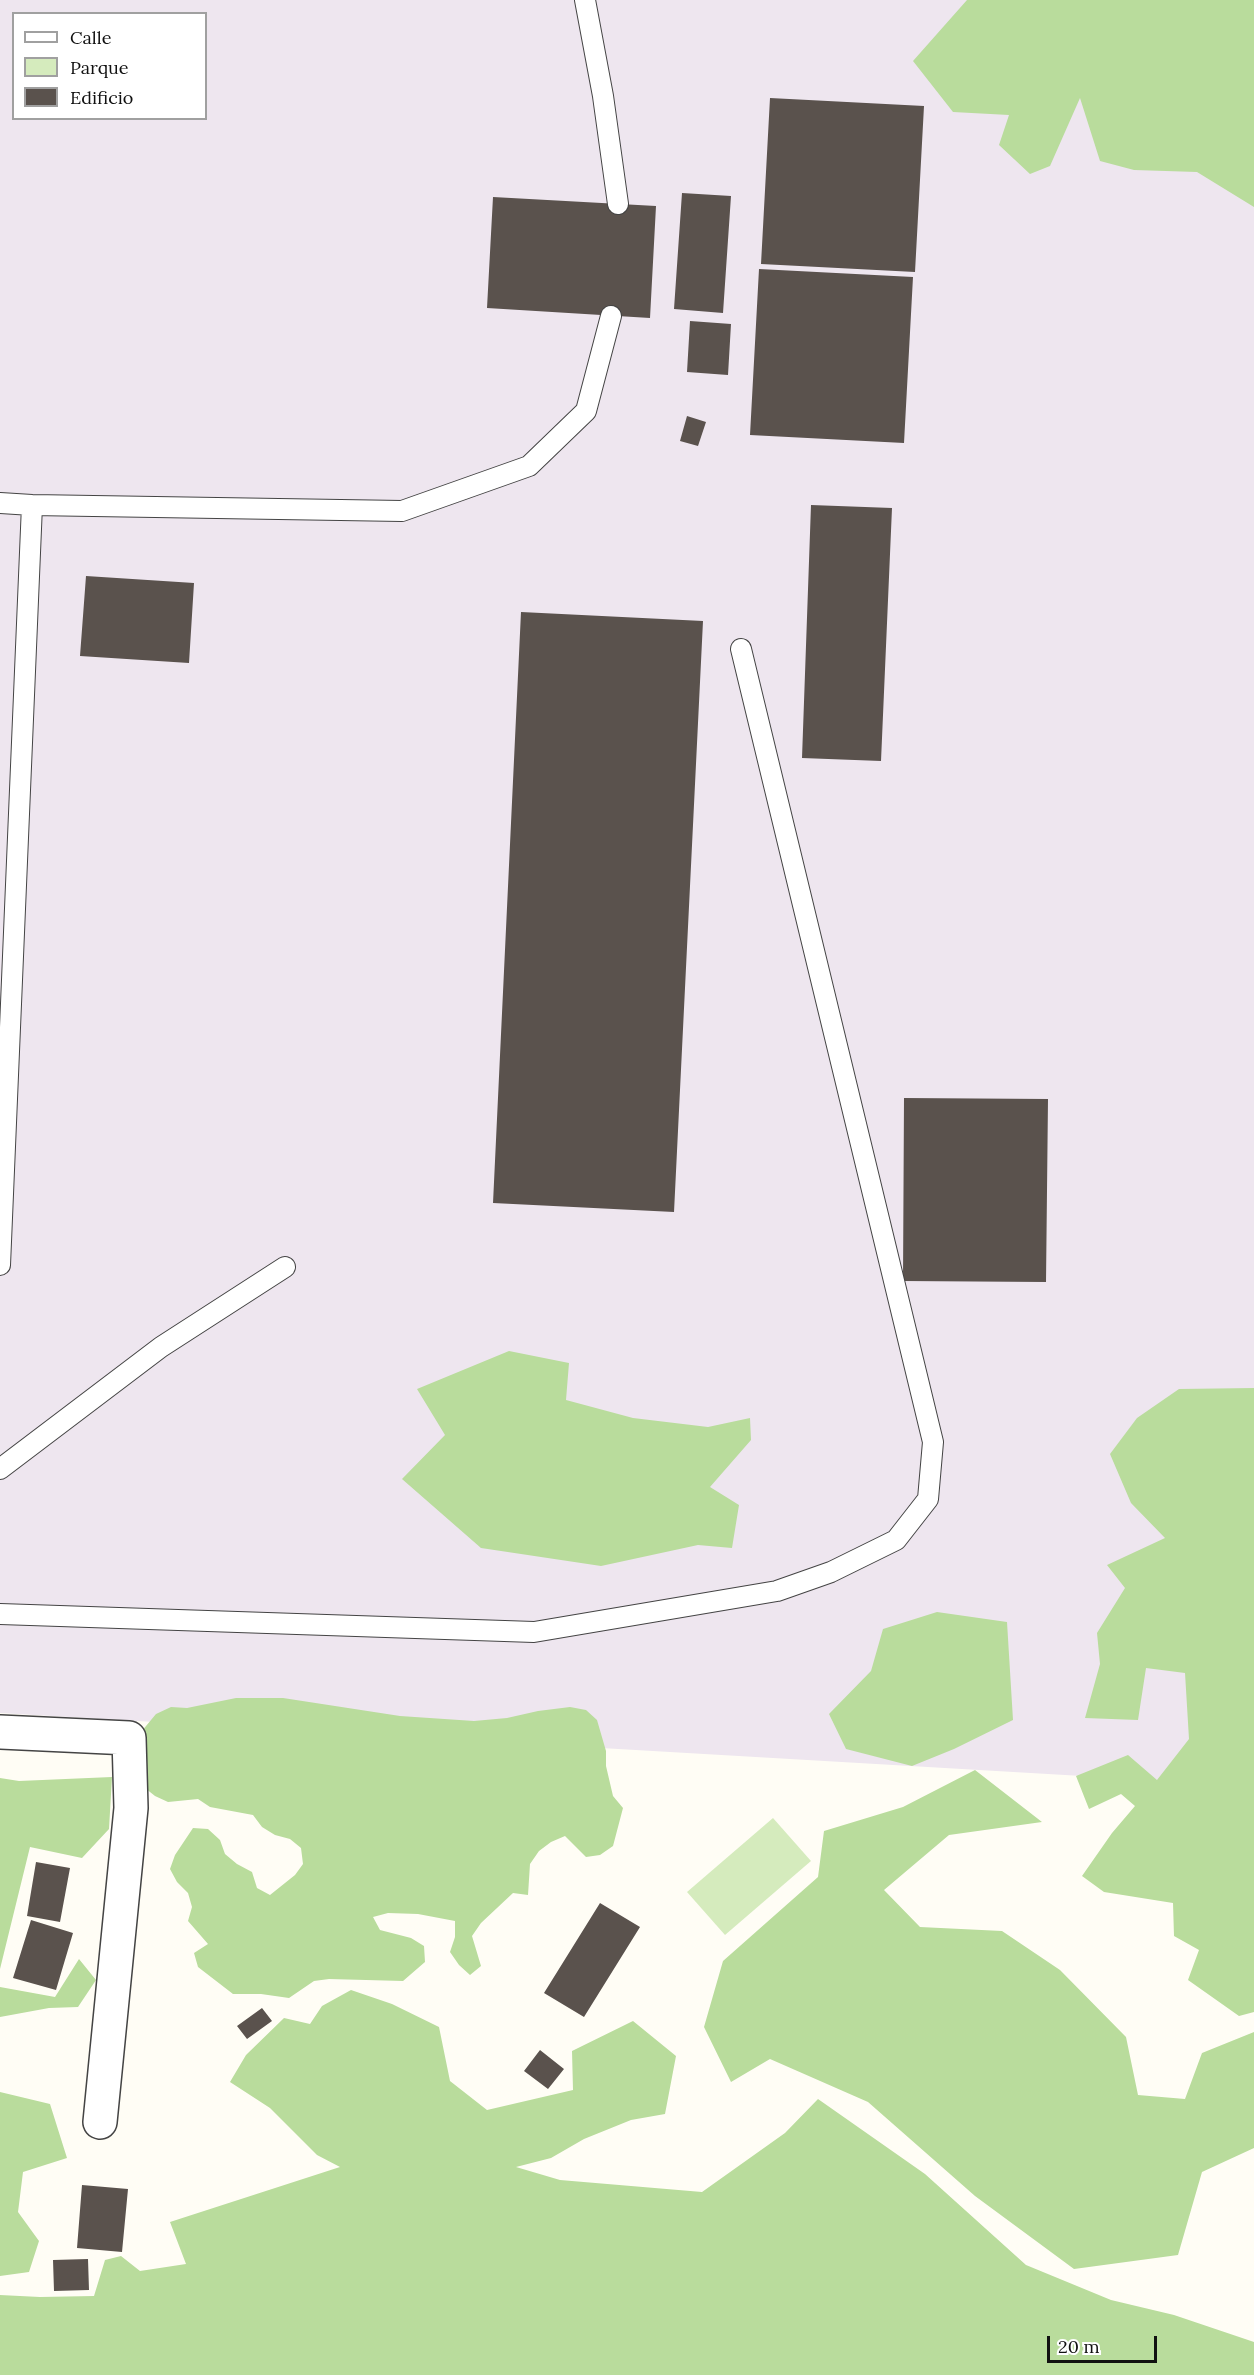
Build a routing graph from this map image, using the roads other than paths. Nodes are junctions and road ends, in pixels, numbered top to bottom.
1 (585, 0) edge
2 (618, 204) dead end
3 (611, 316) dead end
4 (0, 503) edge
5 (32, 505) junction
6 (741, 650) dead end
7 (0, 1265) edge
8 (285, 1267) dead end
9 (0, 1469) edge
10 (0, 1614) edge
11 (0, 1732) edge
12 (100, 2122) dead end

1 - 2 lane
3 - 5 lane
4 - 5 lane
5 - 7 lane
6 - 10 lane
8 - 9 lane
11 - 12 street

